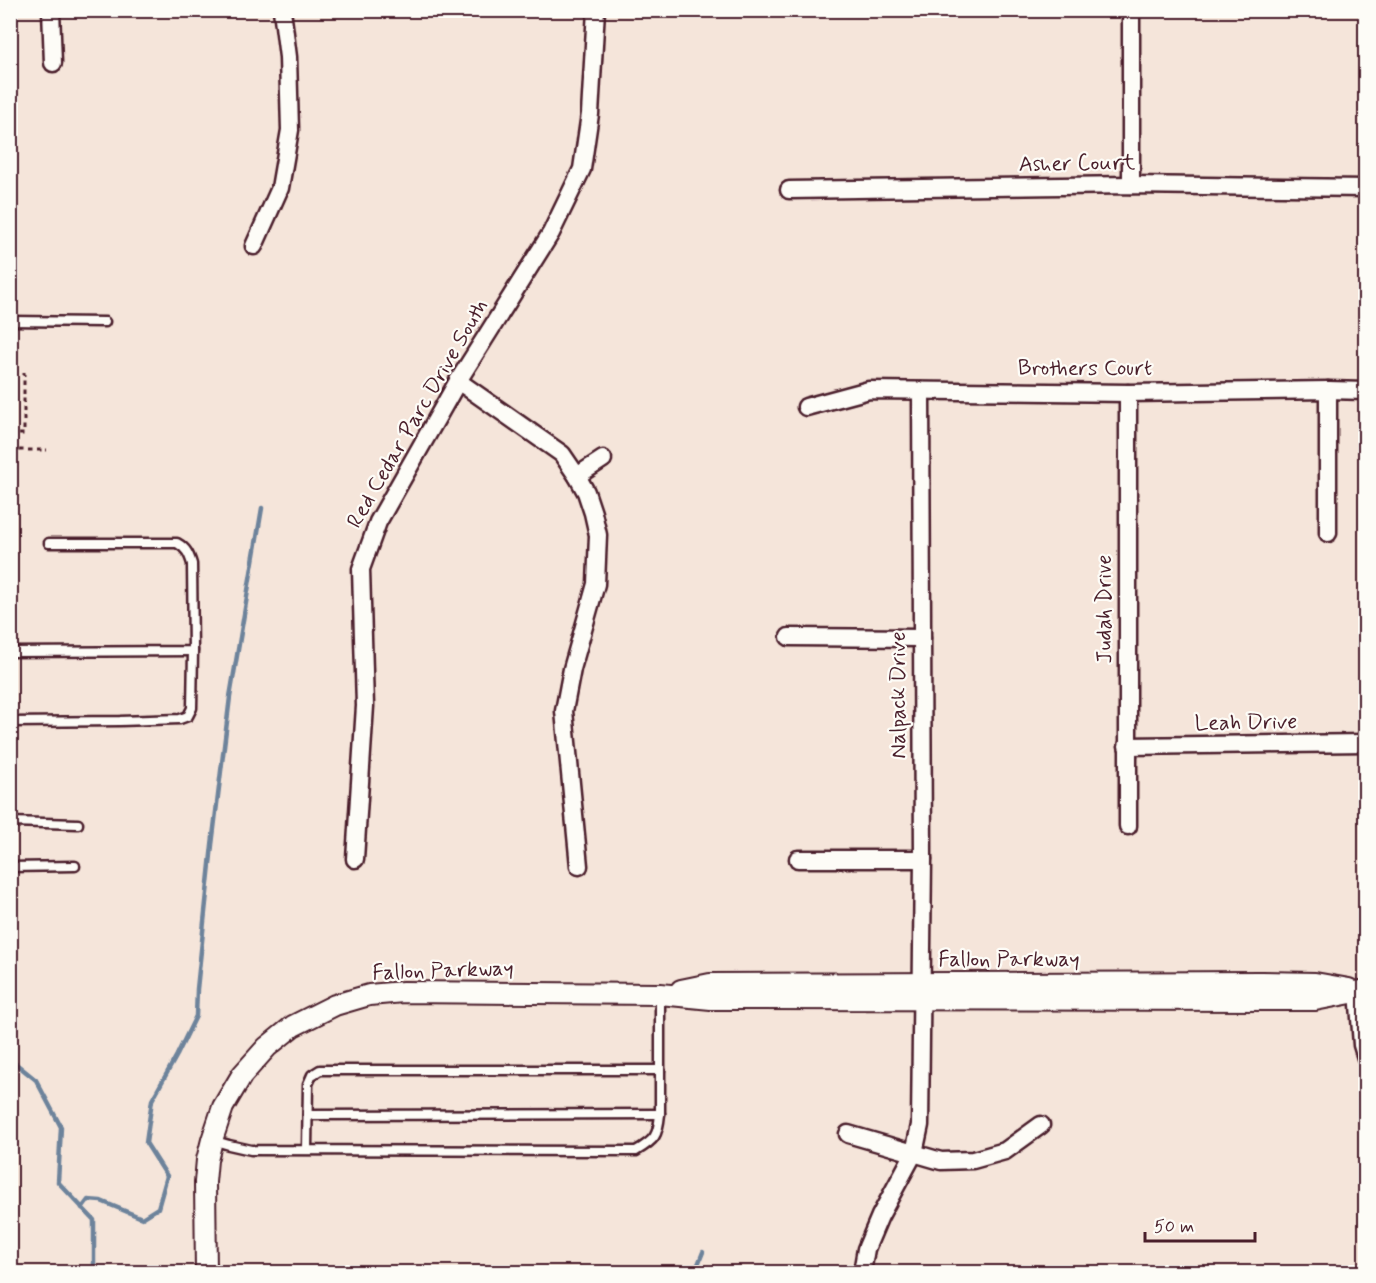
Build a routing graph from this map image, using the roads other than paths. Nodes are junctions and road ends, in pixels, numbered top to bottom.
1 (51, 10) edge
2 (282, 10) edge
3 (596, 10) edge
4 (1131, 10) edge
5 (53, 63) dead end
6 (1131, 185) junction
7 (1365, 188) edge
8 (789, 190) dead end
9 (254, 246) dead end
10 (10, 321) edge
11 (105, 321) dead end
12 (458, 381) junction
13 (1328, 390) junction
14 (921, 391) junction
15 (1365, 391) edge
16 (1128, 393) junction
17 (806, 407) dead end
18 (603, 459) dead end
19 (577, 476) junction
20 (1328, 533) dead end
21 (49, 543) dead end
22 (789, 637) dead end
23 (922, 638) junction
24 (193, 651) junction
25 (10, 652) edge
26 (10, 722) edge
27 (1365, 743) edge
28 (1127, 746) junction
29 (10, 822) edge
30 (78, 824) dead end
31 (1128, 826) dead end
32 (355, 859) dead end
33 (798, 859) dead end
34 (923, 859) junction
35 (75, 866) dead end
36 (579, 866) dead end
37 (10, 867) edge
38 (1362, 991) edge
39 (922, 992) junction
40 (660, 993) junction
41 (1365, 1058) edge
42 (660, 1070) junction
43 (660, 1114) junction
44 (308, 1115) junction
45 (1041, 1125) dead end
46 (848, 1134) dead end
47 (212, 1140) junction
48 (307, 1149) junction
49 (914, 1153) junction
50 (206, 1272) edge
51 (862, 1272) edge

1 - 5 street
2 - 9 street
3 - 12 street, Red Cedar Parc Drive South
4 - 6 street
6 - 7 street, Asher Court
6 - 8 street, Asher Court
10 - 11 lane
12 - 19 street
12 - 32 street, Red Cedar Parc Drive South
13 - 15 street, Brothers Court
13 - 16 street, Brothers Court
13 - 20 street
14 - 16 street, Brothers Court
14 - 17 street, Brothers Court
14 - 23 street, Nalpack Drive
16 - 28 street, Judah Drive
18 - 19 street
19 - 36 street
21 - 24 lane
22 - 23 street
23 - 34 street, Nalpack Drive
24 - 25 lane
24 - 26 lane
27 - 28 street, Leah Drive
28 - 31 street, Judah Drive
29 - 30 lane
33 - 34 street
34 - 39 street, Nalpack Drive
35 - 37 lane
38 - 39 street, Fallon Parkway
38 - 41 street
39 - 40 street, Fallon Parkway
39 - 49 street, Nalpack Drive
40 - 42 lane
40 - 47 street, Fallon Parkway
42 - 43 lane
42 - 44 lane
43 - 44 lane
43 - 48 lane
44 - 48 lane
45 - 49 street
46 - 49 street
47 - 48 lane
47 - 50 street, Fallon Parkway
49 - 51 street, Nalpack Drive

